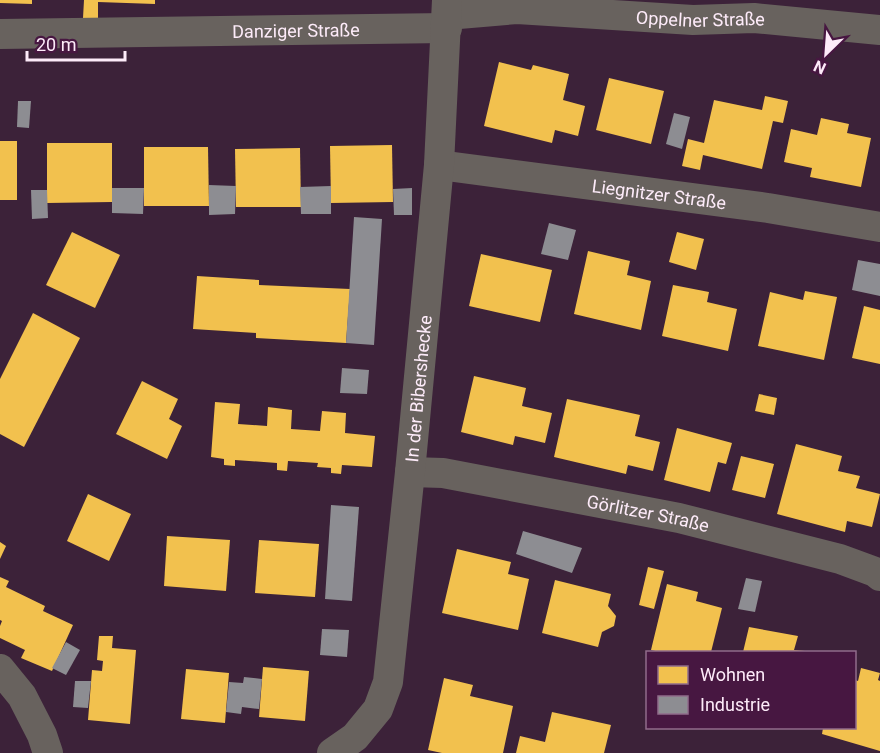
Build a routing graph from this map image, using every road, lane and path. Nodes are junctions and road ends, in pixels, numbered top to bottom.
1 (447, 14) edge
2 (880, 30) edge
3 (0, 34) edge
4 (439, 165) junction
5 (880, 227) edge
6 (410, 472) junction
7 (880, 576) edge
8 (0, 669) edge
9 (352, 748) edge
10 (48, 753) edge

1 - 2 street, Oppelner Straße
1 - 3 street, Danziger Straße
1 - 4 street, In der Bibershecke
4 - 5 street, Liegnitzer Straße
4 - 6 street, In der Bibershecke
6 - 7 street, Görlitzer Straße
6 - 9 street, In der Bibershecke
8 - 10 street

